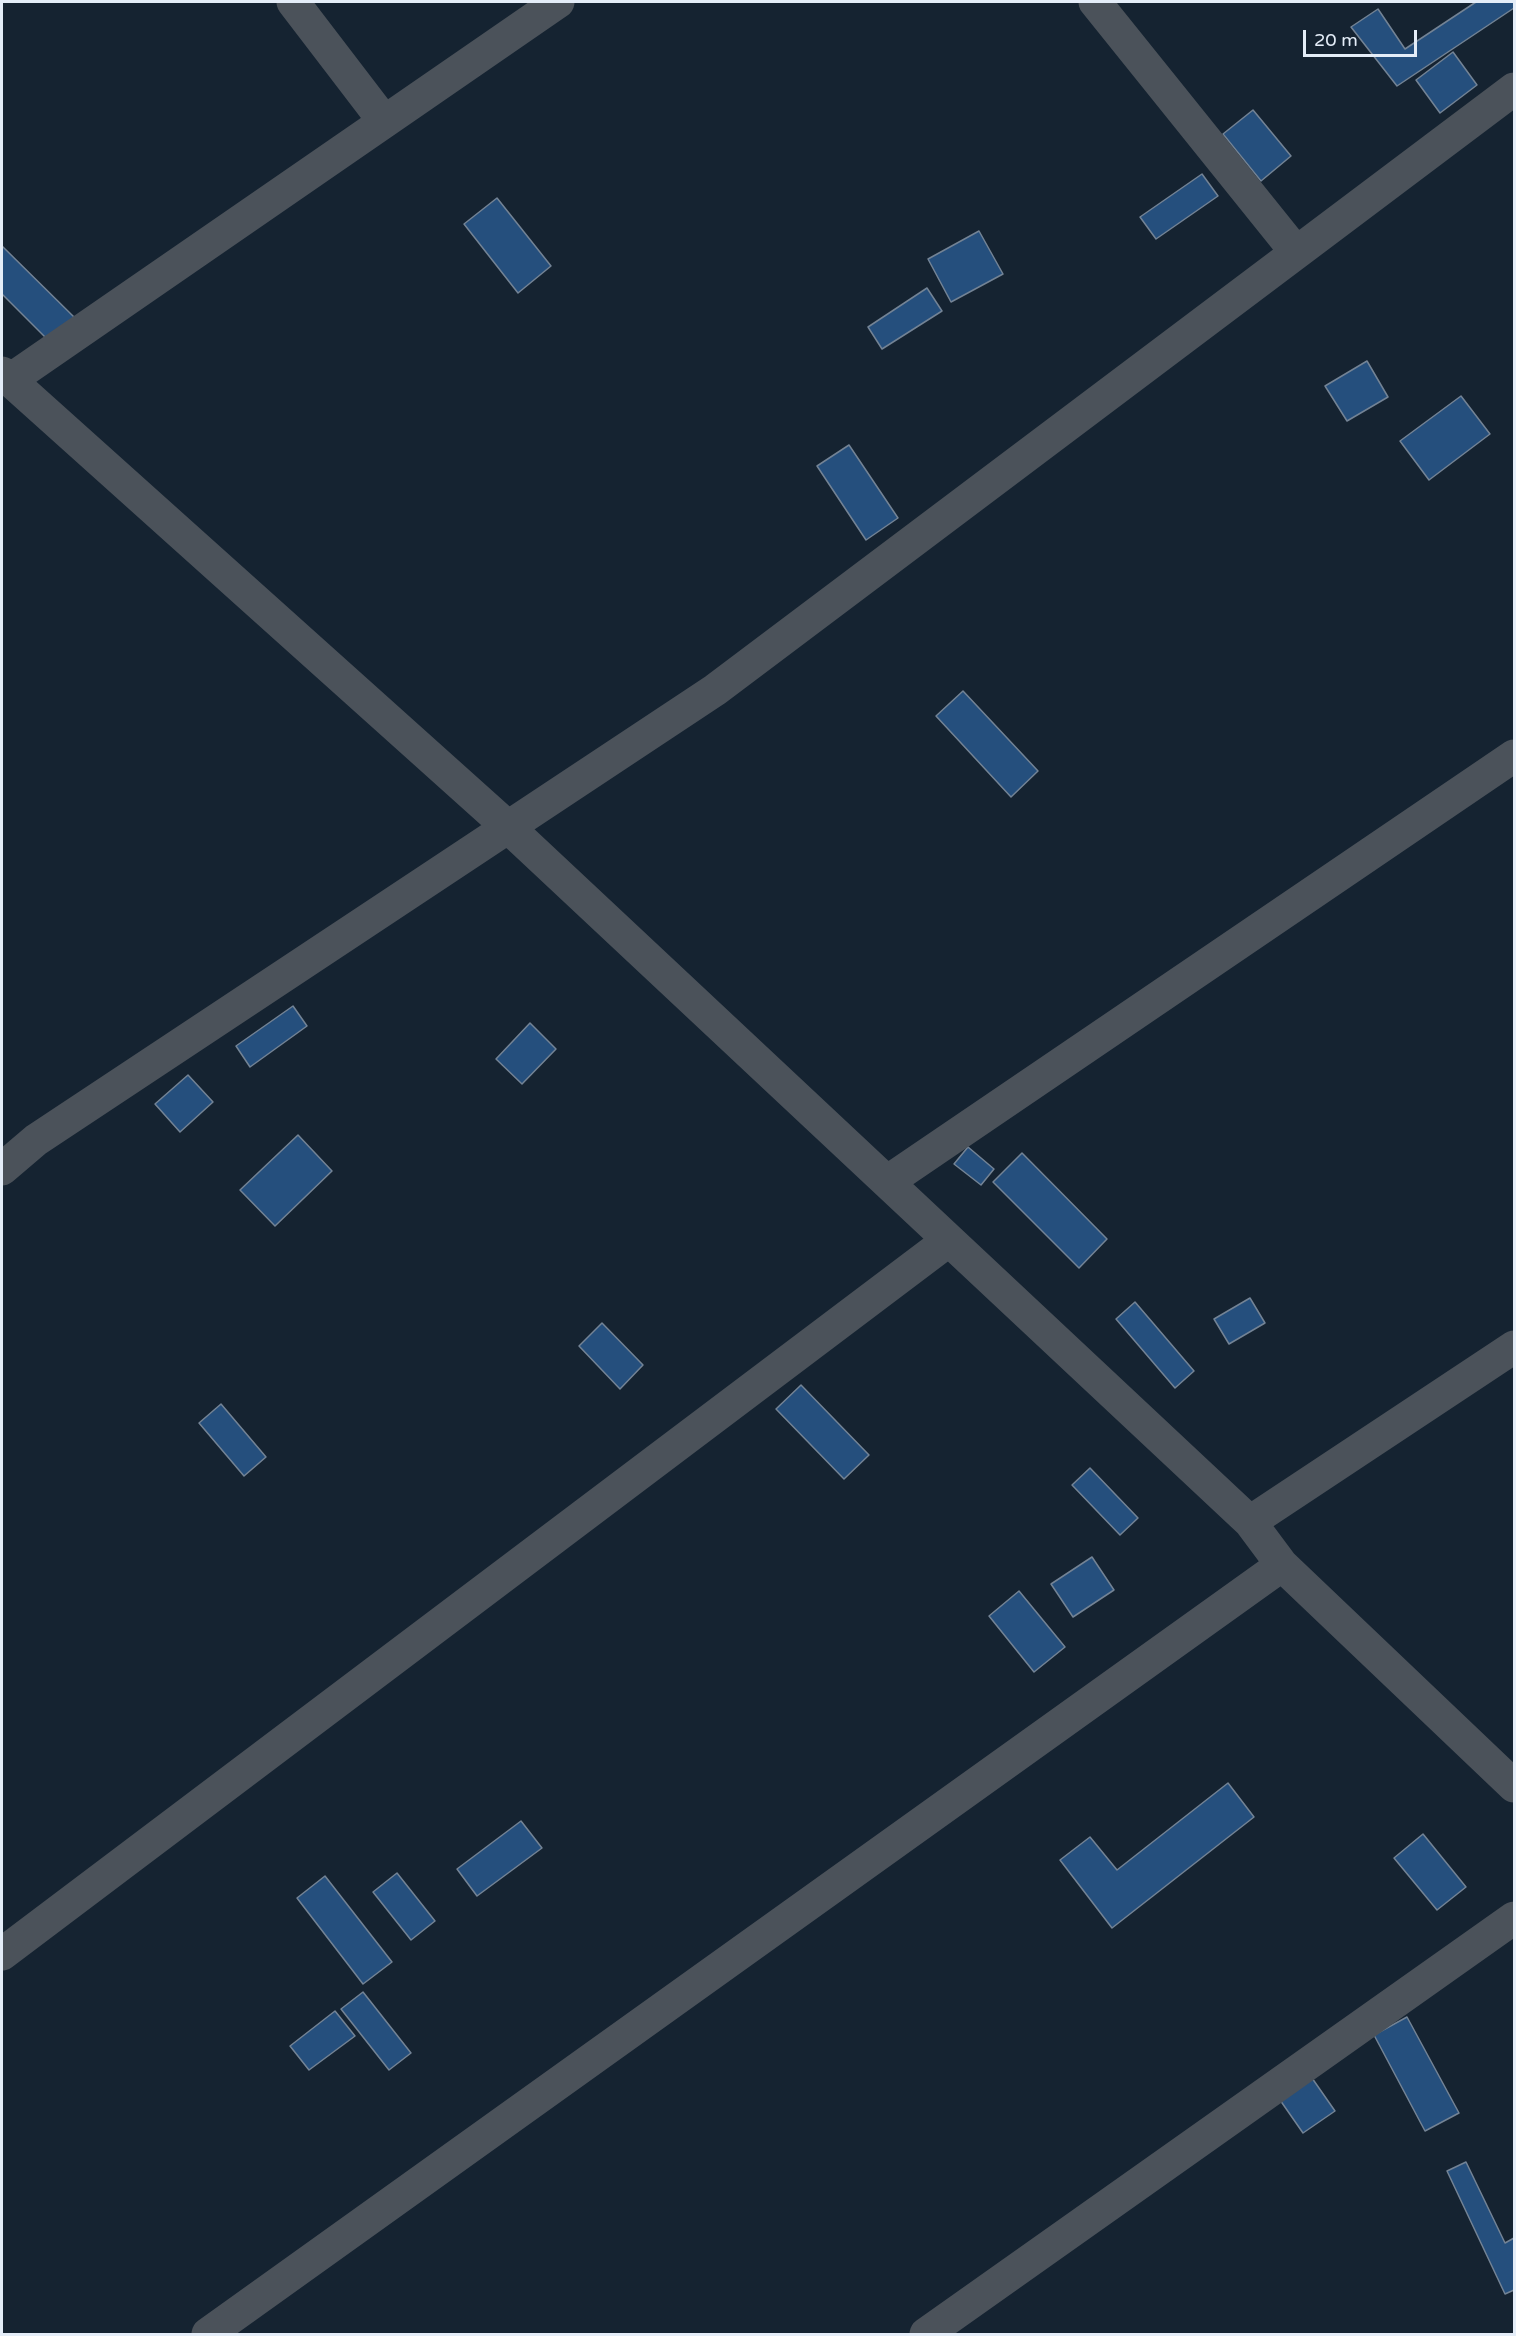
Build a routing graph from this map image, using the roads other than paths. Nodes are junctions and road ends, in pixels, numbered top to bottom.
1 (293, 2) edge
2 (558, 2) edge
3 (1095, 2) edge
4 (1515, 89) edge
5 (384, 121) junction
6 (1296, 252) junction
7 (6, 376) edge
8 (1515, 756) edge
9 (508, 827) junction
10 (2, 1168) edge
11 (887, 1182) junction
12 (949, 1240) junction
13 (1515, 1347) edge
14 (1250, 1522) junction
15 (1282, 1565) junction
16 (1515, 1786) edge
17 (1515, 1918) edge
18 (2, 1954) edge
19 (208, 2334) edge
20 (926, 2334) edge

1 - 5 street
2 - 5 street
3 - 6 street
4 - 6 street
5 - 7 street
6 - 9 street
7 - 9 street
8 - 11 street
9 - 10 street
9 - 11 street
11 - 12 street
12 - 14 street
12 - 18 street
13 - 14 street
14 - 15 street
15 - 16 street
15 - 19 street
17 - 20 street

